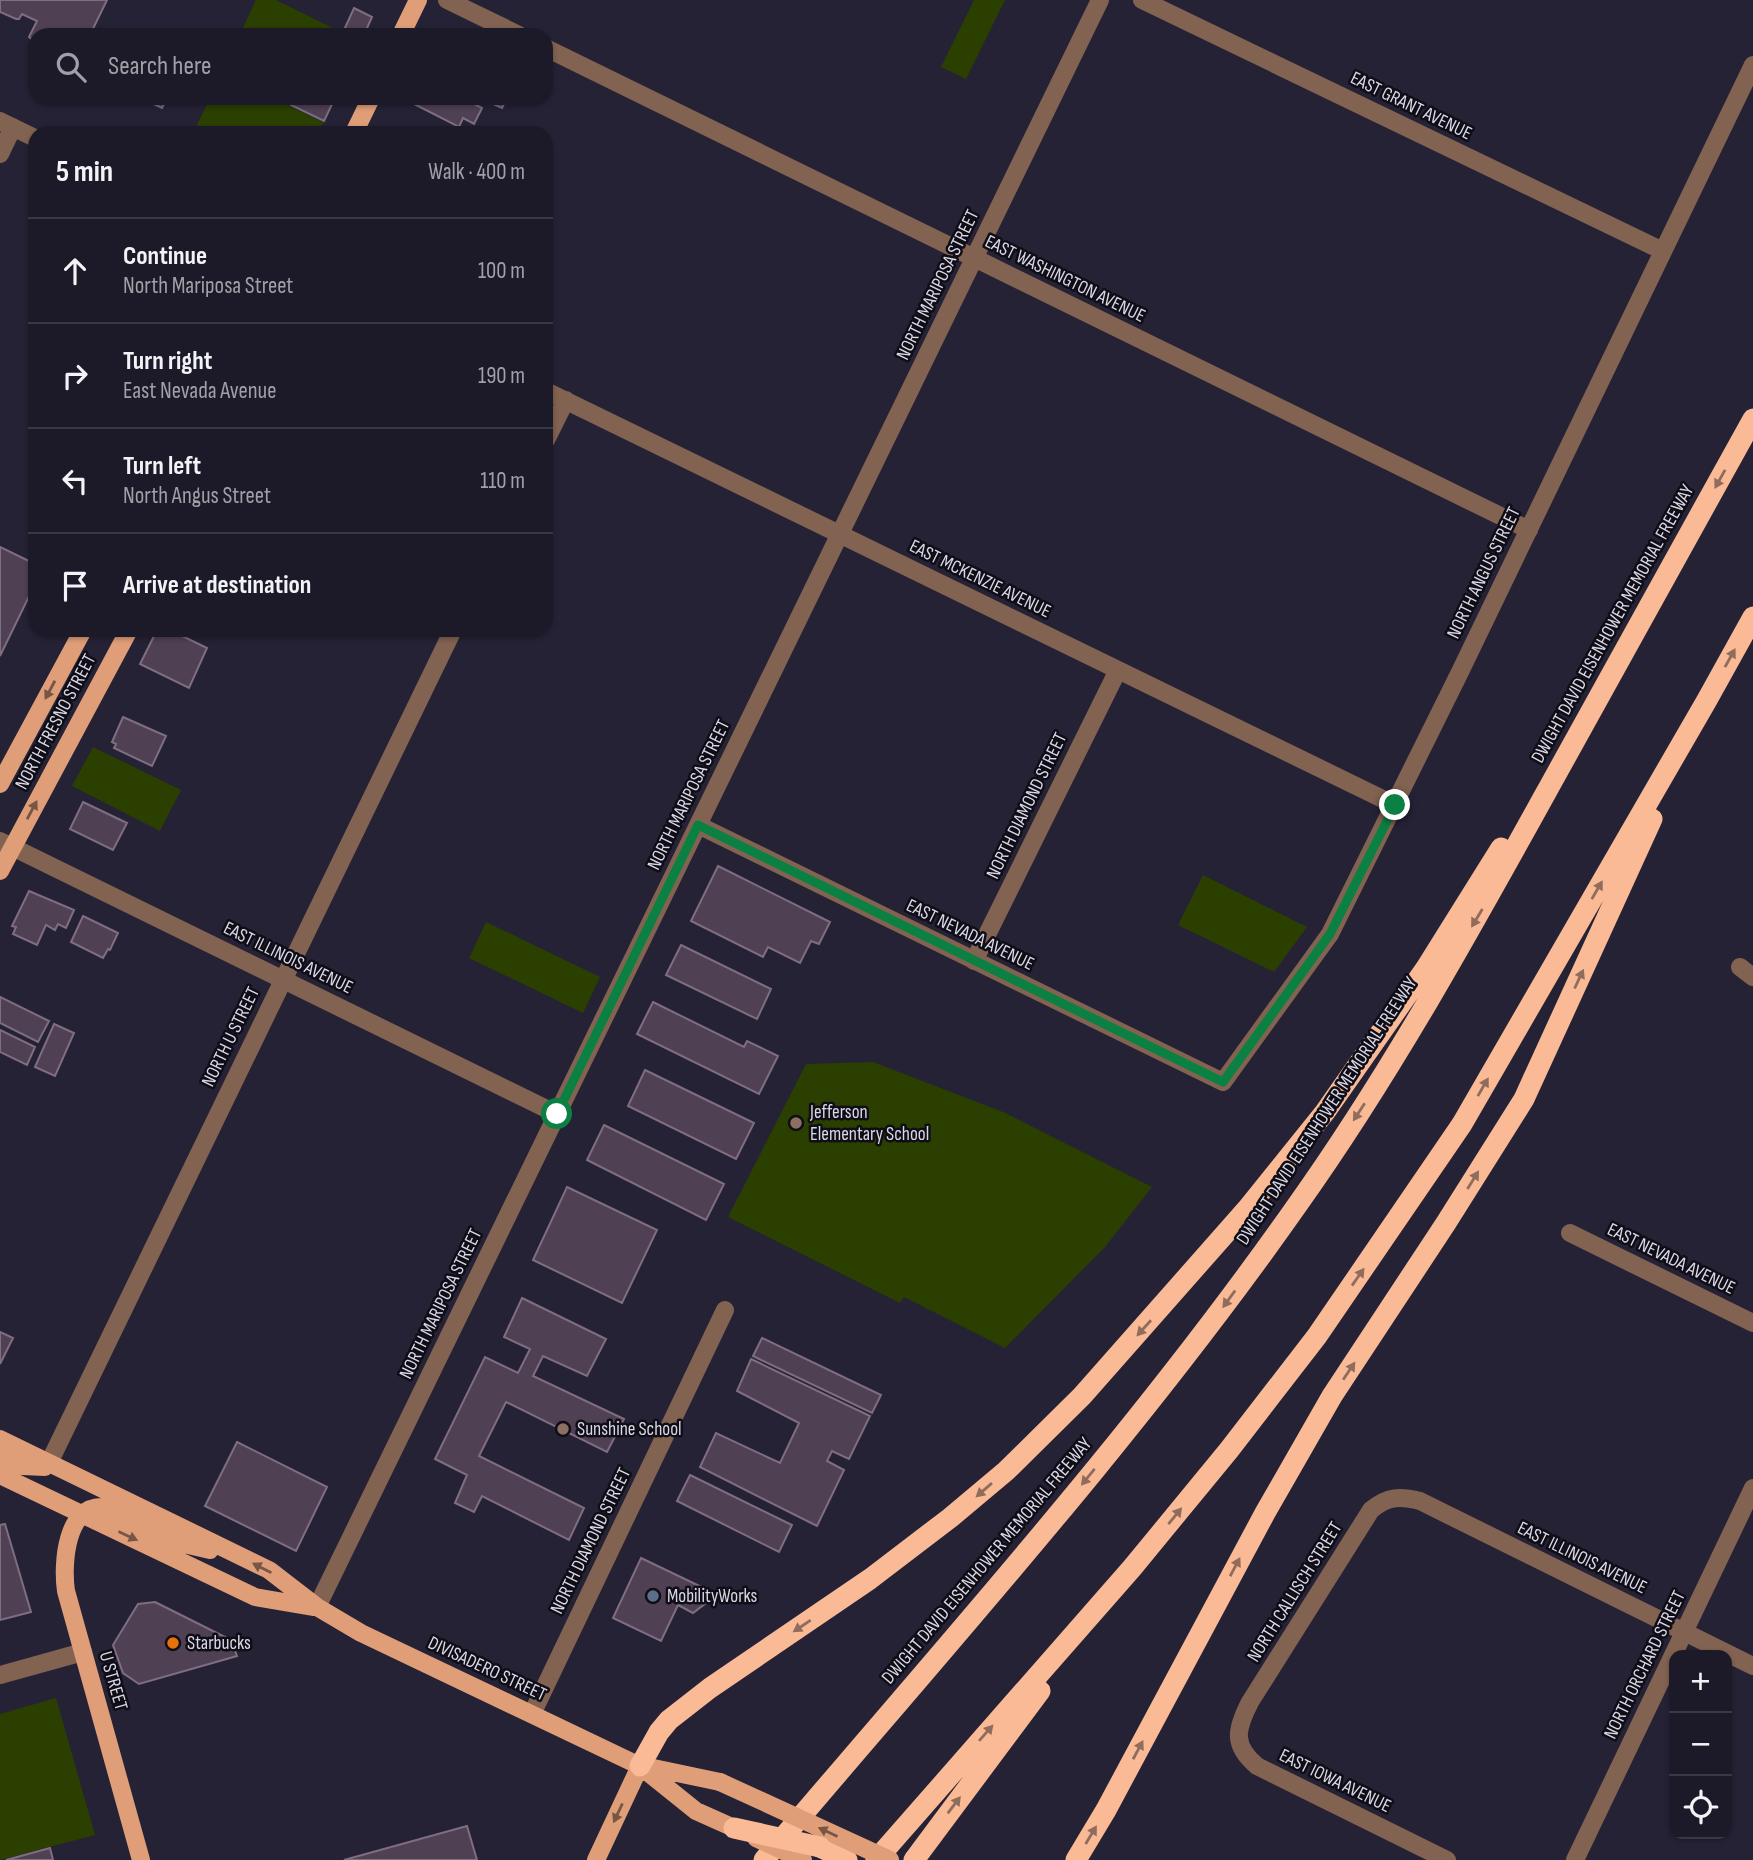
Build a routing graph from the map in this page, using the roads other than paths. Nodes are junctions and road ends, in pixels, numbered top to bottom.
1 (418, 0) edge
2 (447, 0) edge
3 (1100, 0) edge
4 (1142, 0) edge
5 (404, 28) edge
6 (505, 28) edge
7 (553, 51) edge
8 (1753, 65) edge
9 (368, 105) edge
10 (7, 124) edge
11 (357, 126) edge
12 (28, 134) edge
13 (0, 154) edge
14 (1663, 251) junction
15 (974, 258) junction
16 (553, 394) edge
17 (566, 400) junction
18 (1753, 419) edge
19 (553, 426) edge
20 (1528, 530) junction
21 (840, 534) junction
22 (1753, 617) edge
23 (1640, 622) junction
24 (79, 637) edge
25 (125, 637) edge
26 (450, 637) edge
27 (1118, 670) junction
28 (1707, 700) junction
29 (0, 784) edge
30 (1395, 805) junction
31 (698, 825) junction
32 (6, 844) edge
33 (0, 871) edge
34 (974, 961) junction
35 (283, 978) junction
36 (1223, 1082) joint
37 (557, 1114) junction
38 (1570, 1233) dead end
39 (725, 1310) dead end
40 (1753, 1323) edge
41 (0, 1439) edge
42 (0, 1457) edge
43 (49, 1463) junction
44 (0, 1475) edge
45 (1753, 1488) edge
46 (1390, 1497) joint
47 (82, 1514) junction
48 (234, 1555) junction
49 (1132, 1569) junction
50 (317, 1608) junction
51 (1685, 1632) junction
52 (83, 1652) junction
53 (1753, 1666) edge
54 (0, 1675) edge
55 (532, 1714) junction
56 (1243, 1716) joint
57 (640, 1766) junction
58 (734, 1828) junction
59 (141, 1860) edge
60 (596, 1860) edge
61 (764, 1860) edge
62 (803, 1860) edge
63 (847, 1860) edge
64 (876, 1860) edge
65 (890, 1860) edge
66 (914, 1860) edge
67 (1076, 1860) edge
68 (1447, 1860) edge
69 (1575, 1860) edge

1 - 5 main road
2 - 6 street
3 - 15 street, NORTH MARIPOSA STREET
4 - 14 street, EAST GRANT AVENUE
7 - 15 street, EAST WASHINGTON AVENUE
8 - 14 street, NORTH ANGUS STREET
9 - 11 main road
10 - 12 street
10 - 13 street
14 - 20 street, NORTH ANGUS STREET
15 - 20 street, EAST WASHINGTON AVENUE
15 - 21 street, NORTH MARIPOSA STREET
16 - 17 street, EAST MCKENZIE AVENUE
17 - 19 street
17 - 21 street, EAST MCKENZIE AVENUE
18 -> 23 highway, DWIGHT DAVID EISENHOWER MEMORIAL FREEWAY
20 - 30 street, NORTH ANGUS STREET
21 - 27 street, EAST MCKENZIE AVENUE
21 - 31 street, NORTH MARIPOSA STREET
28 -> 22 highway
23 -> 57 highway
23 -> 61 highway, DWIGHT DAVID EISENHOWER MEMORIAL FREEWAY
24 -> 29 main road, NORTH FRESNO STREET
32 -> 25 main road, NORTH FRESNO STREET
26 - 35 street, NORTH U STREET
27 - 30 street, EAST MCKENZIE AVENUE
27 - 34 street, NORTH DIAMOND STREET
49 -> 28 highway
67 -> 28 highway
30 - 36 street, NORTH ANGUS STREET
31 - 34 street, EAST NEVADA AVENUE
31 - 37 street, NORTH MARIPOSA STREET
32 - 33 main road, NORTH FRESNO STREET
32 - 35 street, EAST ILLINOIS AVENUE
34 - 36 street, EAST NEVADA AVENUE
35 - 37 street, EAST ILLINOIS AVENUE
35 - 43 street, NORTH U STREET
37 - 50 street, NORTH MARIPOSA STREET
38 - 40 street, EAST NEVADA AVENUE
39 - 55 street, NORTH DIAMOND STREET
41 - 43 main road, DIVISADERO STREET
42 - 43 main road
43 - 48 main road, DIVISADERO STREET
44 - 47 main road, DIVISADERO STREET
45 - 51 street, NORTH ORCHARD STREET
46 - 51 street, EAST ILLINOIS AVENUE
46 - 56 street, NORTH CALLISCH STREET
47 - 48 main road
47 -> 50 main road, DIVISADERO STREET
47 - 52 main road, U STREET
50 -> 48 main road, DIVISADERO STREET
64 -> 49 highway
66 -> 49 highway
50 - 55 main road, DIVISADERO STREET
51 - 53 street, EAST ILLINOIS AVENUE
51 - 69 street, NORTH ORCHARD STREET
52 - 54 street
52 - 59 main road, U STREET
55 - 57 main road, DIVISADERO STREET
56 - 68 street, EAST IOWA AVENUE
57 - 58 main road, DIVISADERO STREET
57 -> 60 main road
65 -> 57 main road, DIVISADERO STREET, bridge
58 - 62 main road, DIVISADERO STREET, bridge
58 - 63 highway, bridge

